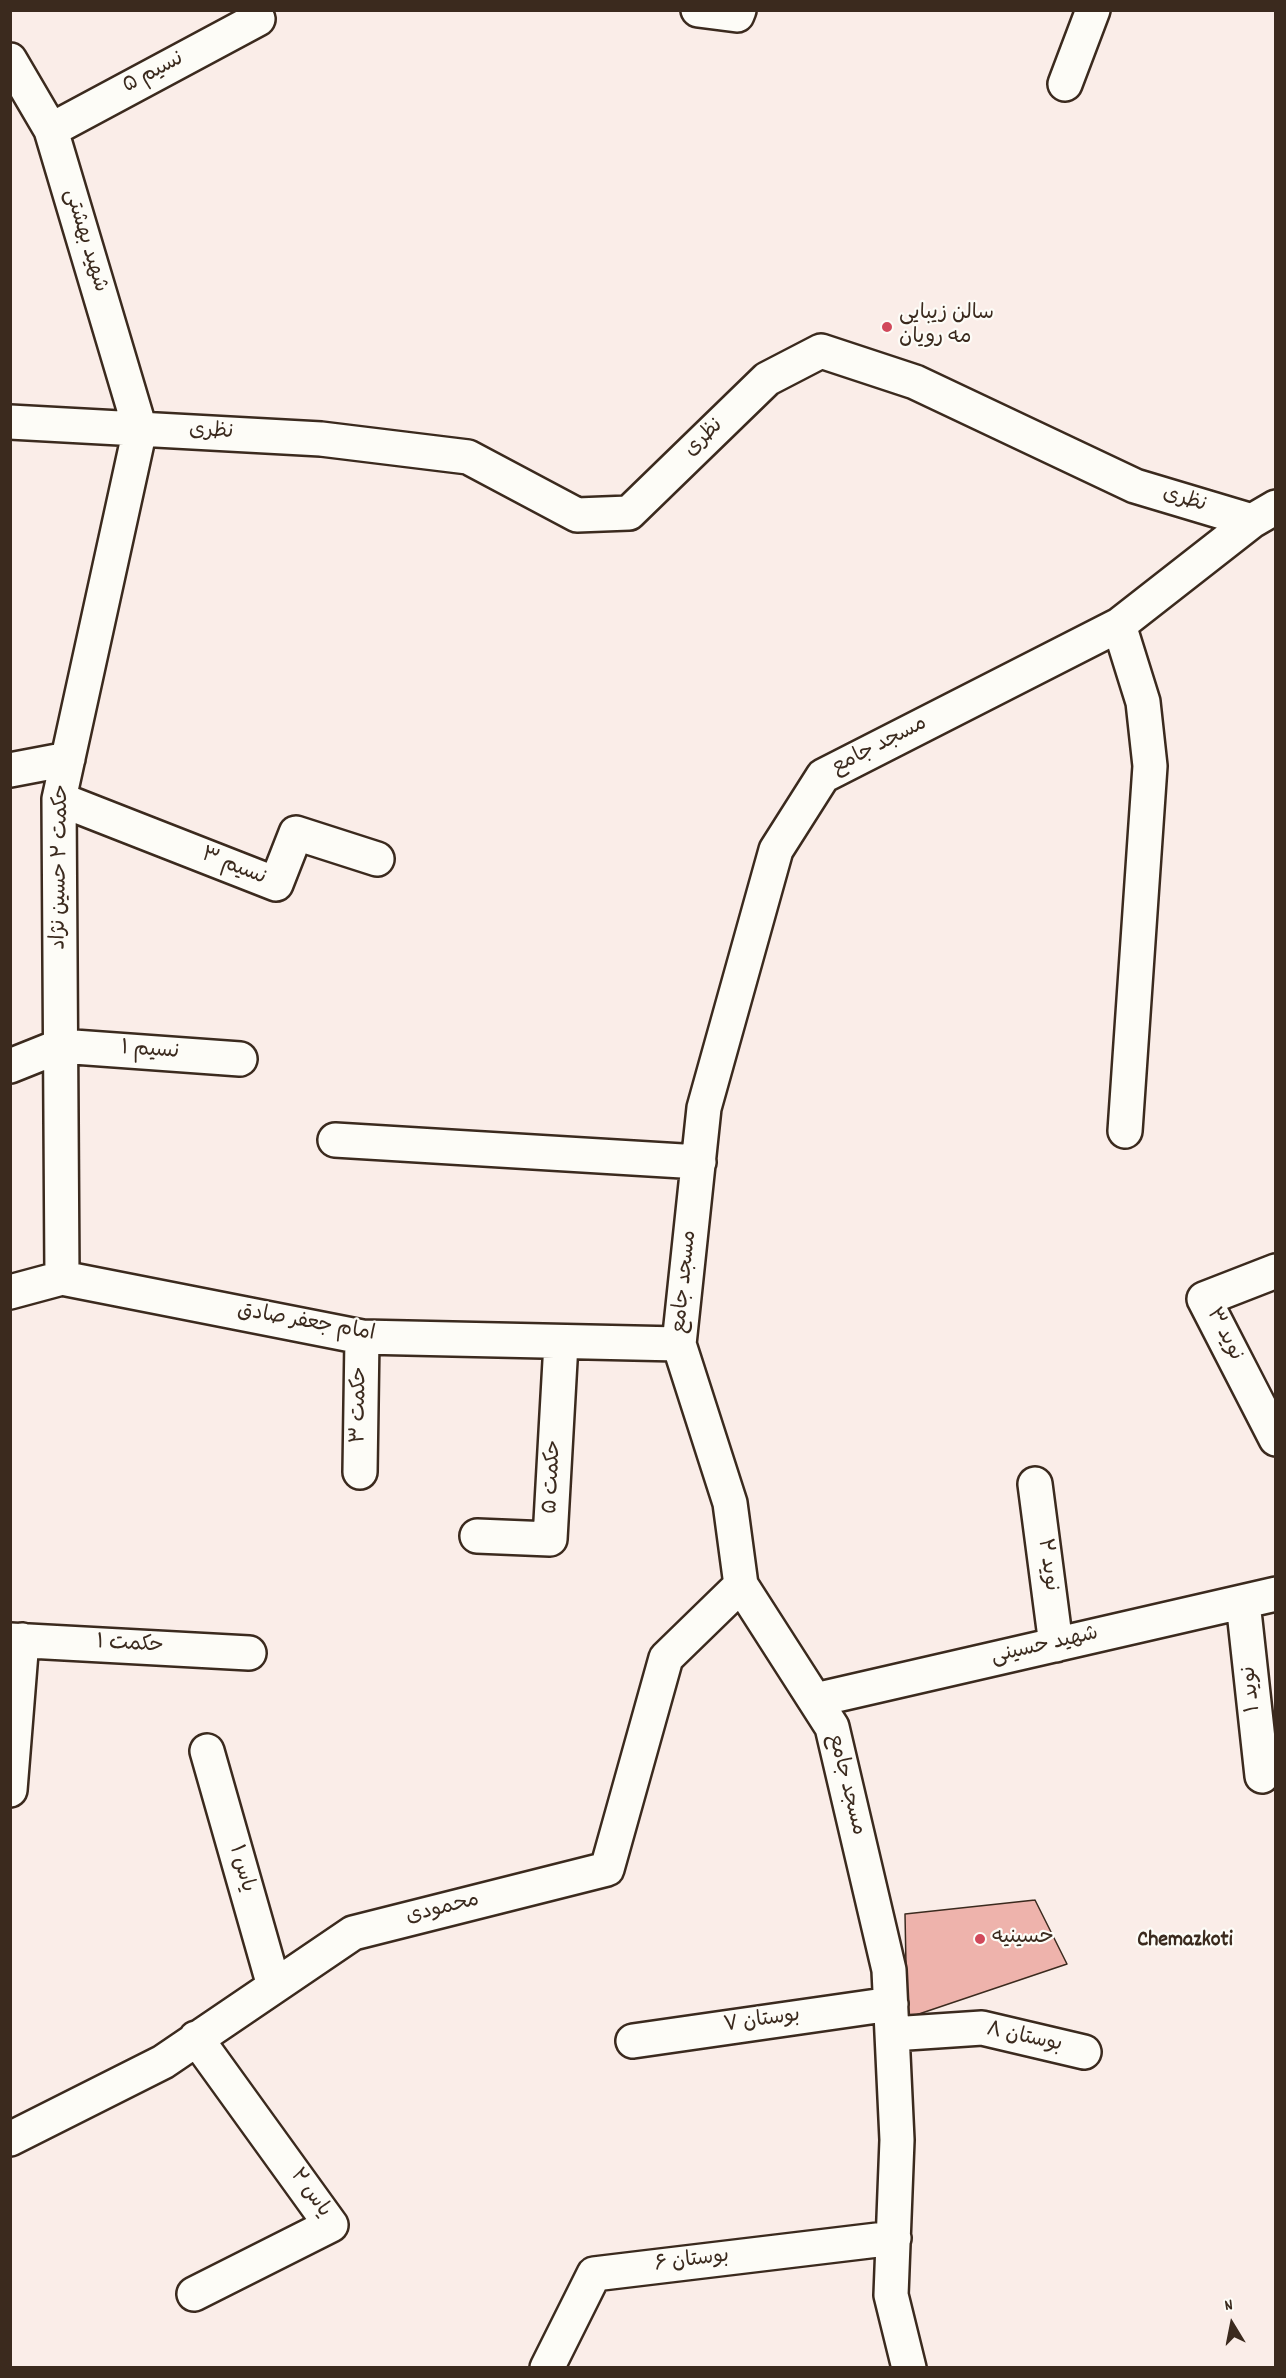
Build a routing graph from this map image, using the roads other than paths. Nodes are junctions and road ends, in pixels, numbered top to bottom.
1 (698, 10) edge
2 (739, 10) edge
3 (1093, 10) edge
4 (258, 19) dead end
5 (10, 60) edge
6 (1065, 84) dead end
7 (51, 130) junction
8 (10, 422) edge
9 (140, 429) junction
10 (1264, 514) edge
11 (1119, 625) junction
12 (68, 759) junction
13 (10, 770) edge
14 (59, 799) junction
15 (377, 859) dead end
16 (60, 1046) junction
17 (240, 1059) dead end
18 (10, 1066) edge
19 (1125, 1131) dead end
20 (335, 1140) dead end
21 (699, 1162) junction
22 (1275, 1271) edge
23 (62, 1278) junction
24 (10, 1292) edge
25 (362, 1337) junction
26 (561, 1343) junction
27 (679, 1344) junction
28 (1275, 1439) edge
29 (360, 1472) dead end
30 (1035, 1484) dead end
31 (477, 1536) dead end
32 (741, 1585) junction
33 (1275, 1594) edge
34 (1243, 1602) junction
35 (16, 1640) edge
36 (1056, 1645) junction
37 (249, 1653) dead end
38 (814, 1700) junction
39 (207, 1751) dead end
40 (1262, 1776) dead end
41 (10, 1790) edge
42 (274, 1986) junction
43 (891, 2019) junction
44 (196, 2038) junction
45 (633, 2041) dead end
46 (1084, 2052) dead end
47 (10, 2139) edge
48 (894, 2238) junction
49 (194, 2294) dead end
50 (547, 2367) edge
51 (909, 2367) edge

1 - 2 street
3 - 6 street
4 - 7 street, نسیم ۵
5 - 7 street, شهید بهشتی
7 - 9 street, شهید بهشتی
8 - 9 street, نظری
9 - 10 street, نظری
9 - 12 street, حکمت ۲ حسین نژاد
10 - 11 street, مسجد جامع
11 - 19 street
11 - 21 street, مسجد جامع
12 - 13 street
12 - 14 street, حکمت ۲ حسین نژاد
14 - 15 street, نسیم ۳
14 - 16 street, حکمت ۲ حسین نژاد
16 - 17 street, نسیم ۱
16 - 18 street
16 - 23 street, حکمت ۲ حسین نژاد
20 - 21 street
21 - 27 street, مسجد جامع
22 - 28 street, نوید ۳
23 - 24 street, امام جعفر صادق
23 - 25 street, امام جعفر صادق
25 - 26 street, امام جعفر صادق
25 - 29 street, حکمت ۳
26 - 27 street, امام جعفر صادق
26 - 31 street, حکمت ۵
27 - 32 street, مسجد جامع
30 - 36 street, نوید ۲
32 - 38 street, مسجد جامع
32 - 42 street, محمودی
33 - 34 street, شهید حسینی
34 - 36 street, شهید حسینی
34 - 40 street, نوید ۱
35 - 37 street, حکمت ۱
35 - 41 street
36 - 38 street, شهید حسینی
38 - 43 street, مسجد جامع
39 - 42 street, یاس ۱
42 - 44 street, محمودی
43 - 45 street, بوستان ۷
43 - 46 street, بوستان ۸
43 - 48 street, مسجد جامع
44 - 47 street, محمودی
44 - 49 street, یاس ۲
48 - 50 street, بوستان ۶
48 - 51 street, مسجد جامع

